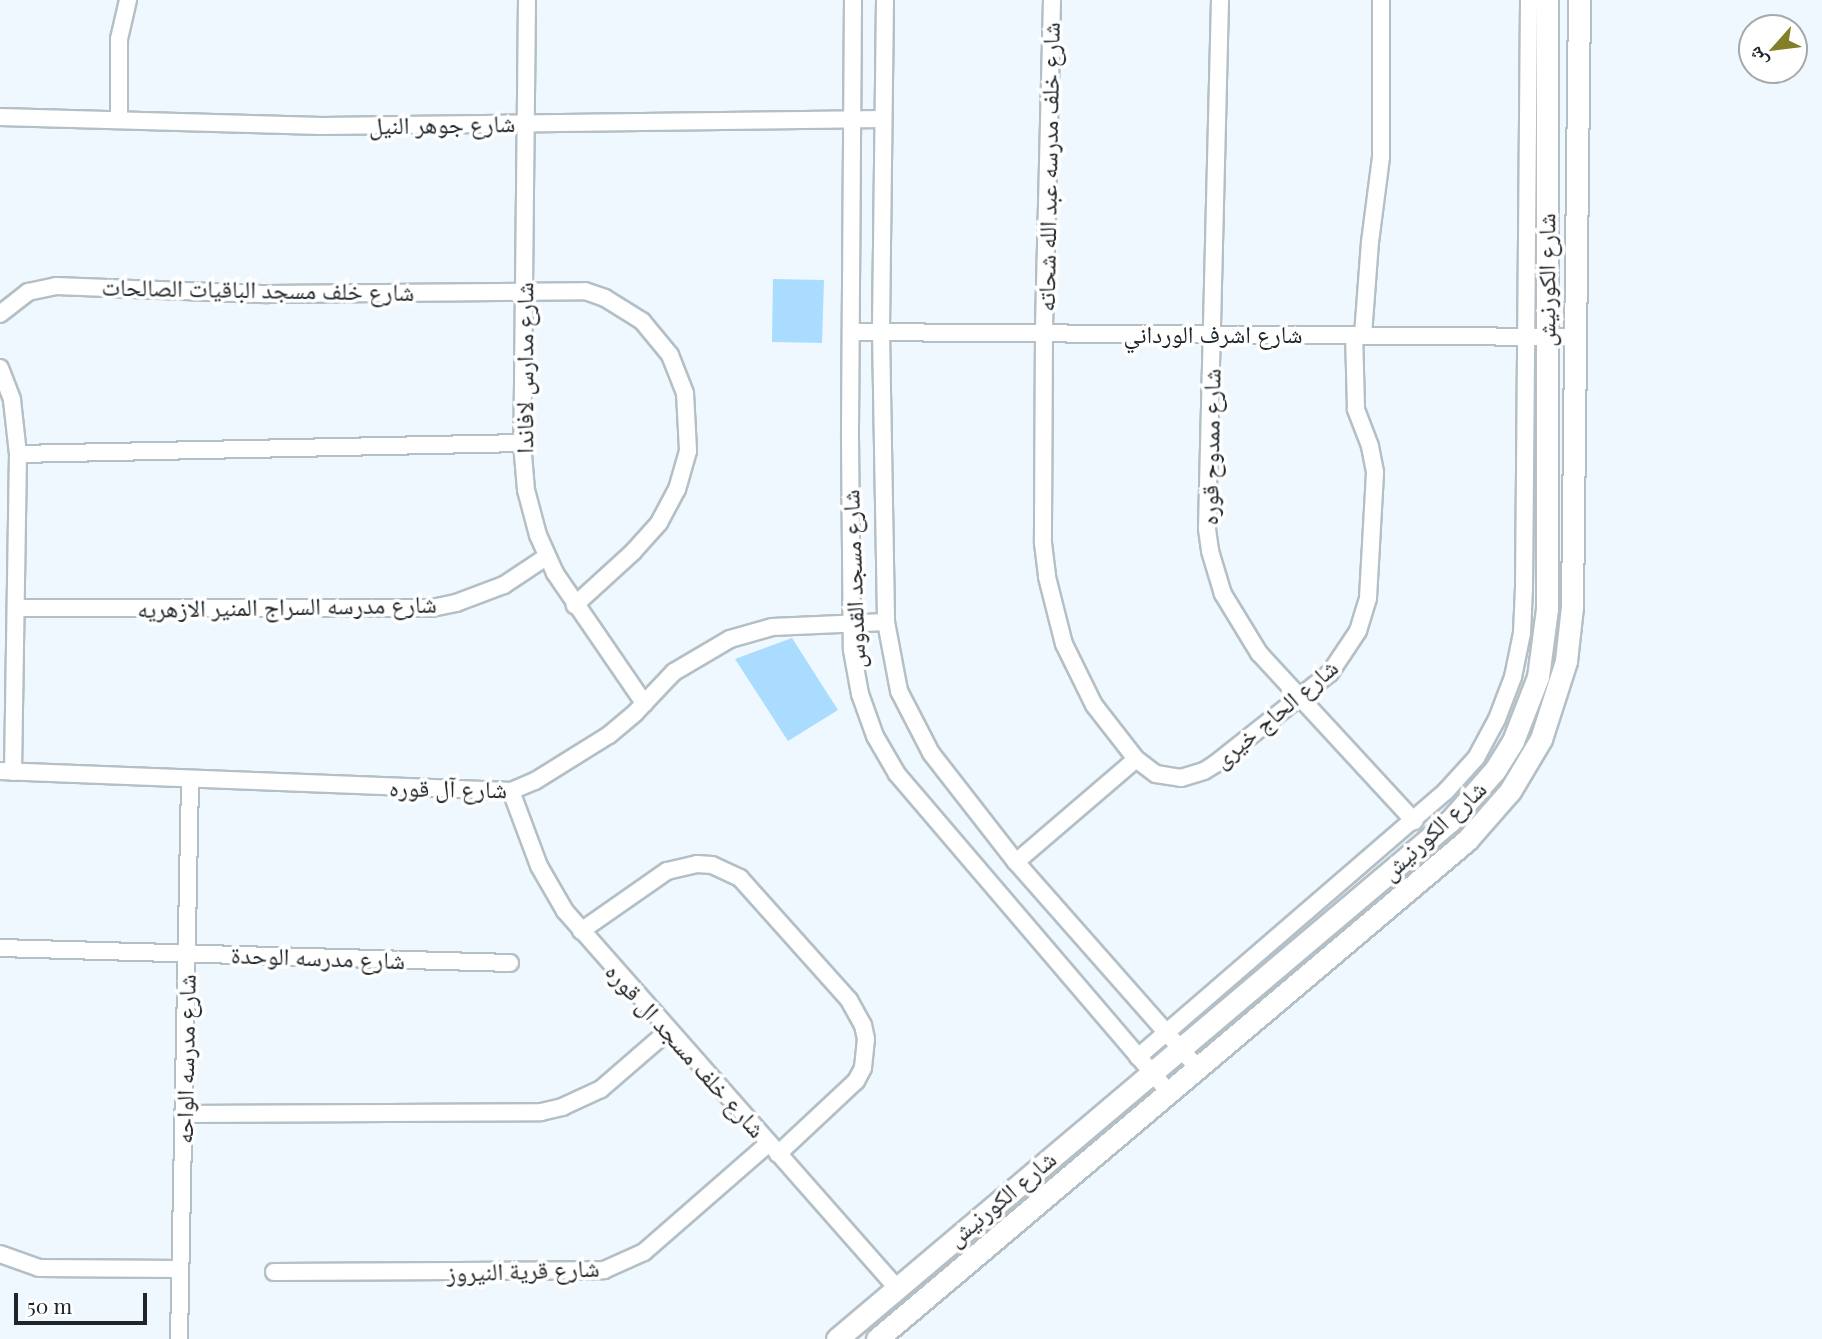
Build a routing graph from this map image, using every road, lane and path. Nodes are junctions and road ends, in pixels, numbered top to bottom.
1 (128, 0) edge
2 (527, 0) edge
3 (853, 0) edge
4 (885, 0) edge
5 (1052, 0) edge
6 (1220, 0) edge
7 (1381, 0) edge
8 (1529, 0) edge
9 (1547, 0) edge
10 (1579, 0) edge
11 (0, 117) edge
12 (884, 119) junction
13 (119, 120) junction
14 (852, 120) junction
15 (526, 123) junction
16 (524, 290) junction
17 (0, 314) edge
18 (850, 332) junction
19 (881, 332) junction
20 (1044, 333) junction
21 (1213, 334) junction
22 (1359, 335) junction
23 (1536, 336) junction
24 (1575, 337) junction
25 (0, 368) edge
26 (522, 443) junction
27 (18, 454) junction
28 (546, 557) junction
29 (575, 605) junction
30 (16, 608) junction
31 (851, 622) junction
32 (886, 622) junction
33 (1299, 698) junction
34 (644, 703) junction
35 (1136, 760) junction
36 (6, 771) edge
37 (190, 780) junction
38 (511, 791) junction
39 (1414, 821) junction
40 (1016, 862) junction
41 (581, 931) junction
42 (0, 948) edge
43 (187, 953) junction
44 (510, 963) dead end
45 (669, 1030) junction
46 (1173, 1040) junction
47 (1145, 1064) junction
48 (1197, 1067) junction
49 (1168, 1091) junction
50 (183, 1114) junction
51 (773, 1148) junction
52 (0, 1254) edge
53 (180, 1269) junction
54 (274, 1272) dead end
55 (895, 1287) junction
56 (179, 1339) edge
57 (837, 1339) edge
58 (877, 1339) edge

1 - 13 street
2 - 15 street, شارع مدارس لافاندا
3 - 14 street, شارع مسجد القدوس
4 - 12 street, شارع مسجد القدوس
5 - 20 street, شارع خلف مدرسه عبد الله شحاته
6 - 21 street, شارع ممدوح قوره
7 - 22 street, شارع الحاج خيرى
8 - 23 street
9 - 23 street, شارع الكورنيش
10 - 24 street, شارع الكورنيش
11 - 13 street, شارع جوهر النيل
12 - 14 street, شارع جوهر النيل
12 - 19 street, شارع مسجد القدوس
13 - 15 street, شارع جوهر النيل
14 - 15 street, شارع جوهر النيل
14 - 18 street, شارع مسجد القدوس
15 - 16 street, شارع مدارس لافاندا
16 - 17 street, شارع خلف مسجد الباقيات الصالحات
16 - 26 street, شارع مدارس لافاندا
16 - 29 street, شارع خلف مسجد الباقيات الصالحات
18 - 19 street, شارع اشرف الورداني
18 - 31 street, شارع مسجد القدوس
19 - 20 street, شارع اشرف الورداني
19 - 32 street, شارع مسجد القدوس
20 - 21 street, شارع اشرف الورداني
20 - 35 street, شارع خلف مدرسه عبد الله شحاته
21 - 22 street, شارع اشرف الورداني
21 - 33 street, شارع ممدوح قوره
22 - 23 street, شارع اشرف الورداني
22 - 33 street, شارع الحاج خيرى
23 - 24 street, شارع اشرف الورداني
23 - 39 street
23 - 46 street, شارع الكورنيش
24 - 48 street, شارع الكورنيش
25 - 27 street
26 - 27 street
26 - 28 street, شارع مدارس لافاندا
27 - 30 street
28 - 29 street, شارع مدارس لافاندا
28 - 30 street, شارع مدرسه السراج المنير الازهريه
29 - 34 street, شارع مدارس لافاندا
30 - 36 street
31 - 32 street, شارع آل قوره
31 - 34 street, شارع آل قوره
31 - 47 street, شارع مسجد القدوس
32 - 40 street, شارع مسجد القدوس
33 - 35 street, شارع الحاج خيرى
33 - 39 street, شارع ممدوح قوره
34 - 38 street, شارع آل قوره
35 - 40 street
36 - 37 street, شارع آل قوره
37 - 38 street, شارع آل قوره
37 - 43 street, شارع مدرسه الواحه
38 - 41 street, شارع خلف مسجد ال قوره
39 - 46 street
40 - 46 street, شارع مسجد القدوس
41 - 45 street, شارع خلف مسجد ال قوره
41 - 51 street, شارع قرية النيروز
42 - 43 street, شارع مدرسه الوحدة
43 - 44 street, شارع مدرسه الوحدة
43 - 50 street, شارع مدرسه الواحه
45 - 50 street
45 - 51 street, شارع خلف مسجد ال قوره
46 - 47 street, شارع الكورنيش
46 - 48 street, شارع مسجد القدوس
47 - 49 street, شارع مسجد القدوس
47 - 55 street, شارع الكورنيش
48 - 49 street, شارع الكورنيش
49 - 58 street, شارع الكورنيش
50 - 53 street, شارع مدرسه الواحه
51 - 54 street, شارع قرية النيروز
51 - 55 street, شارع خلف مسجد ال قوره
52 - 53 street
53 - 56 street, شارع مدرسه الواحه
55 - 57 street, شارع الكورنيش

